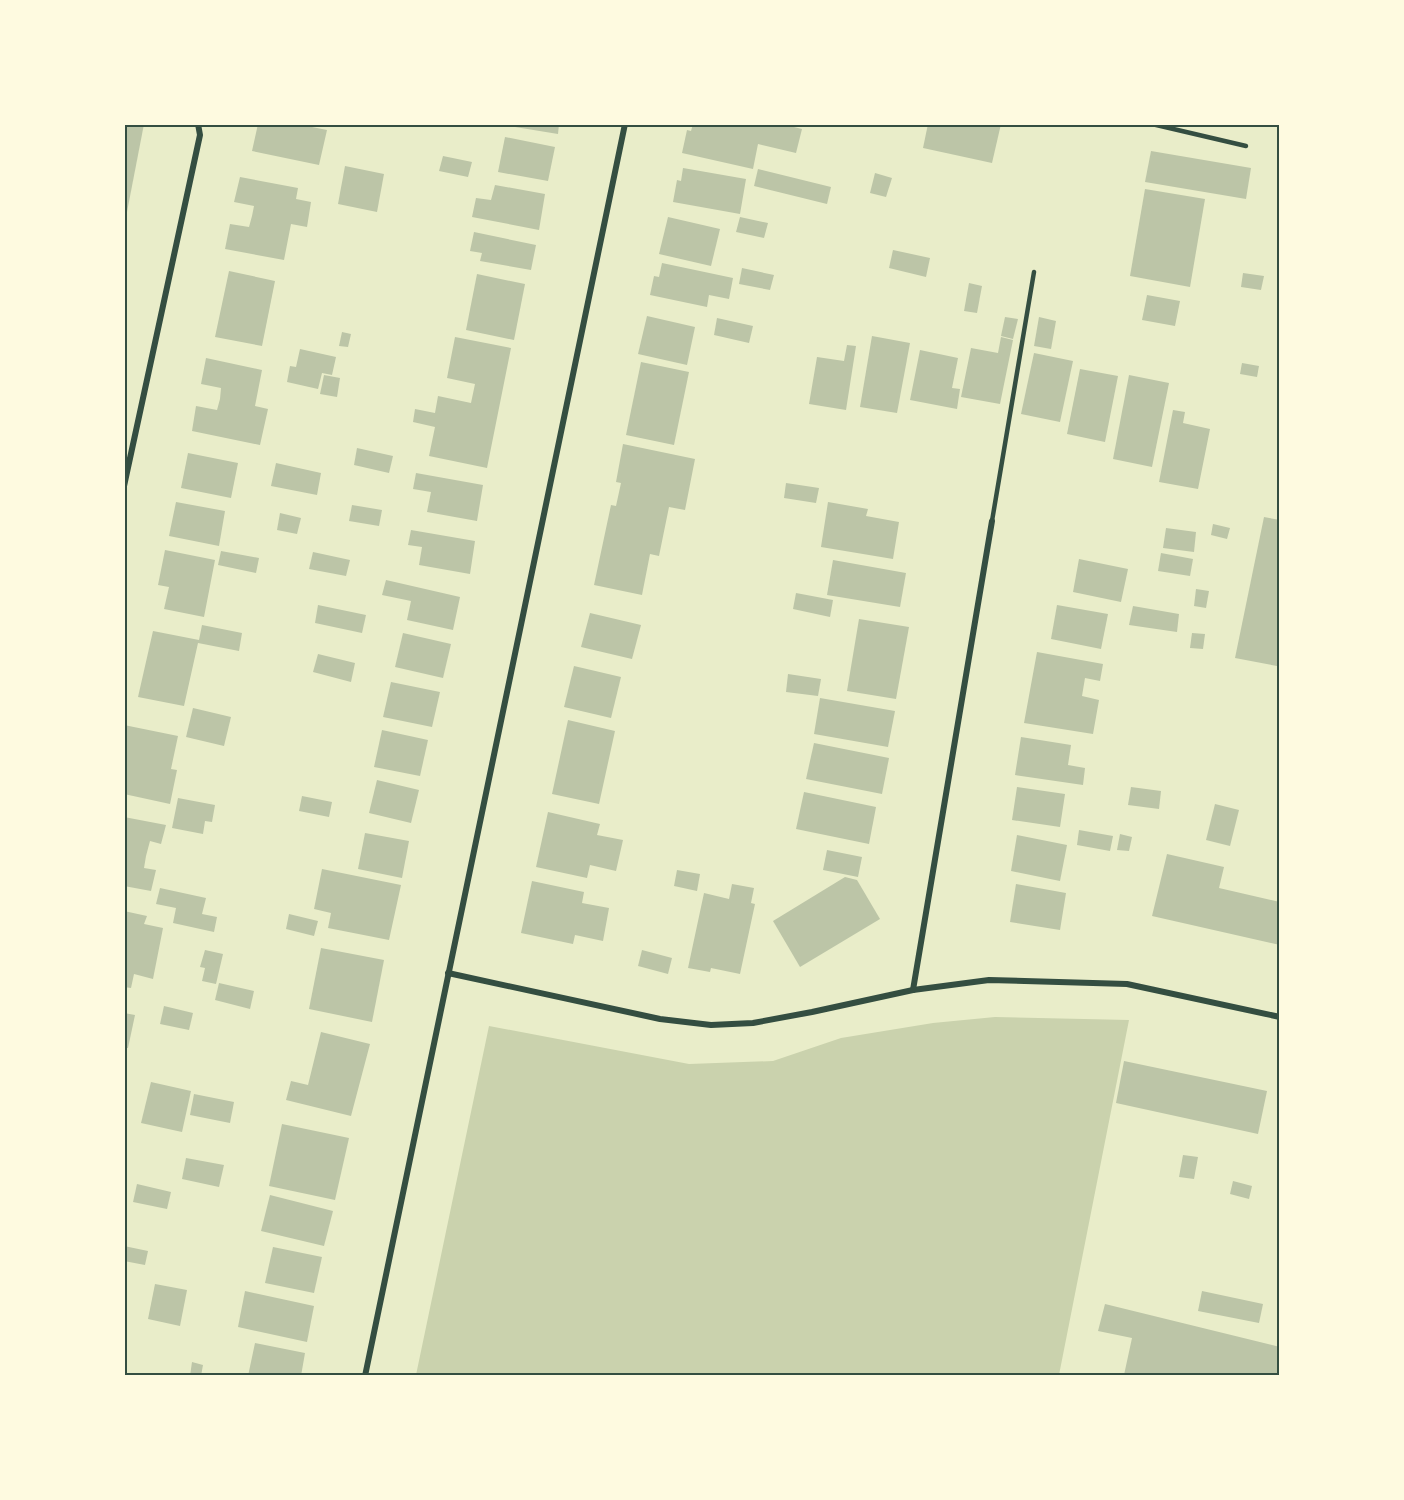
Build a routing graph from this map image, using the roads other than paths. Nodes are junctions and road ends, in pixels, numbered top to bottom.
1 (198, 124) edge
2 (625, 124) edge
3 (1152, 124) edge
4 (1246, 147) dead end
5 (1034, 272) dead end
6 (124, 486) edge
7 (992, 521) joint
8 (448, 973) junction
9 (913, 990) junction
10 (1280, 1017) edge
11 (365, 1376) edge

1 - 6 street
2 - 8 street
3 - 4 lane
5 - 7 lane
7 - 9 street
8 - 9 street
8 - 11 street
9 - 10 street

